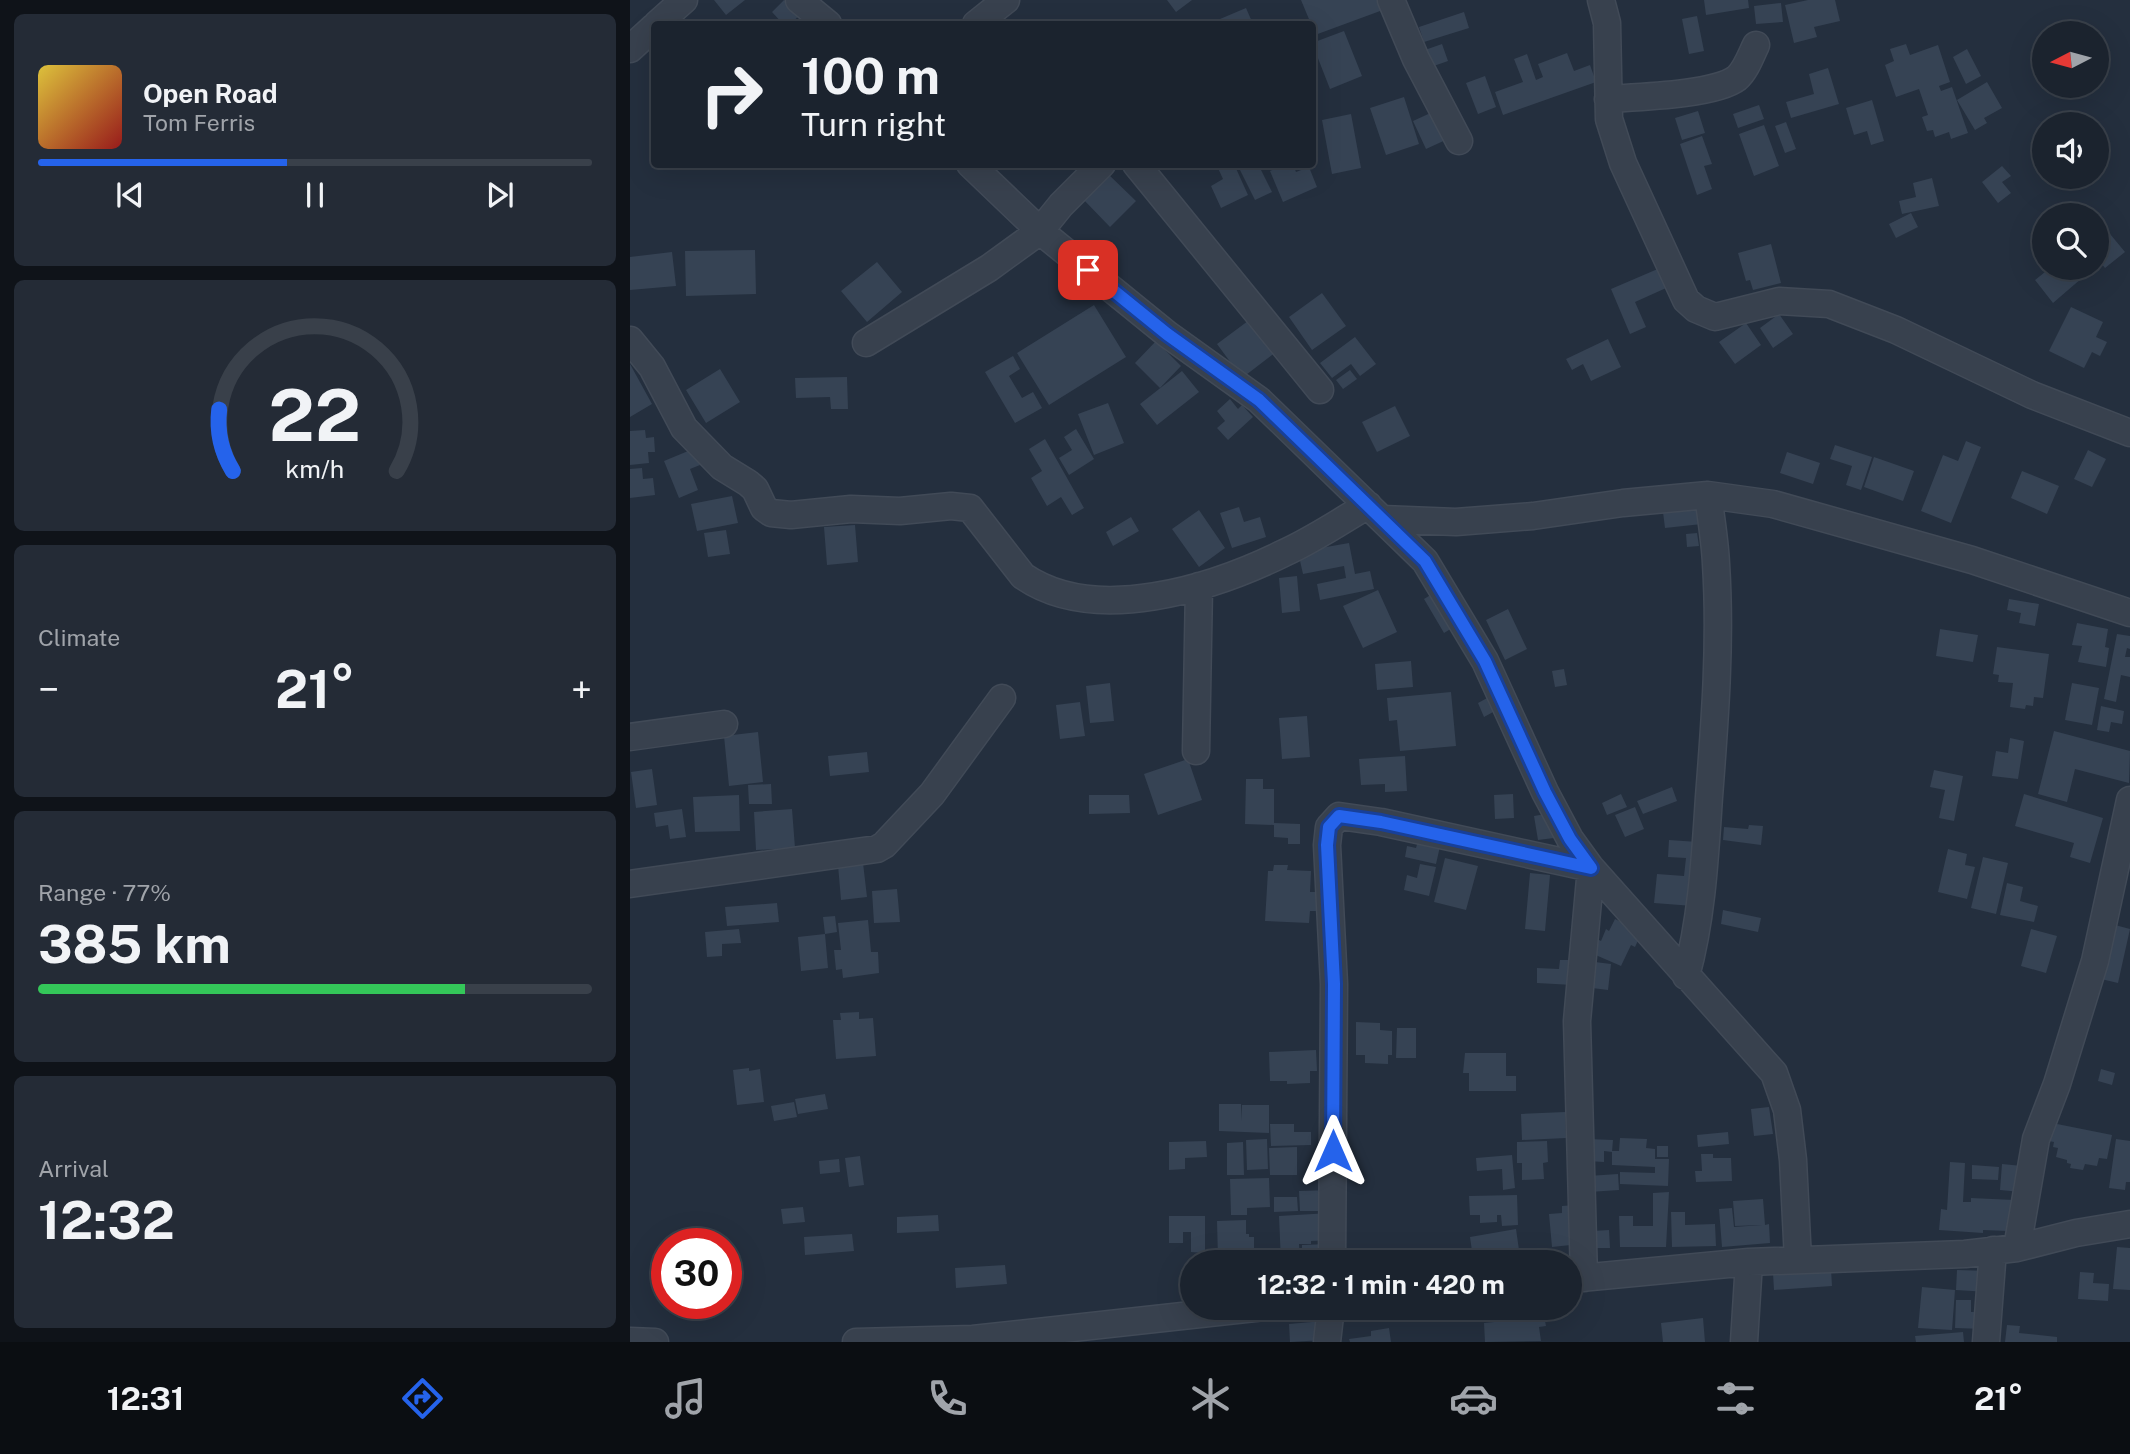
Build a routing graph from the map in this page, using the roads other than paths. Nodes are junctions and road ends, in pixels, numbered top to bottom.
1 (684, 0) edge
2 (799, 0) edge
3 (1006, 0) edge
4 (1391, 0) edge
5 (1601, 0) edge
6 (661, 21) edge
7 (824, 21) edge
8 (980, 21) edge
9 (651, 30) edge
10 (1756, 44) dead end
11 (630, 49) edge
12 (1608, 99) junction
13 (1459, 141) dead end
14 (974, 168) edge
15 (1098, 168) edge
16 (1139, 168) edge
17 (1040, 231) junction
18 (630, 340) edge
19 (866, 343) dead end
20 (1320, 390) dead end
21 (2130, 433) edge
22 (1708, 495) junction
23 (1375, 512) junction
24 (1199, 586) junction
25 (2130, 613) edge
26 (1002, 698) dead end
27 (724, 724) dead end
28 (630, 737) edge
29 (1196, 751) dead end
30 (2130, 800) edge
31 (1591, 868) junction
32 (630, 884) edge
33 (1686, 976) junction
34 (2130, 1224) edge
35 (2005, 1249) junction
36 (1332, 1250) edge
37 (1577, 1250) edge
38 (1798, 1259) junction
39 (1749, 1262) junction
40 (1582, 1278) edge
41 (1180, 1316) edge
42 (1330, 1320) edge
43 (630, 1341) edge
44 (655, 1342) edge
45 (856, 1342) edge
46 (1327, 1342) edge
47 (1744, 1342) edge
48 (1986, 1342) edge

1 - 6 street
2 - 7 street
3 - 8 street
4 - 13 street
5 - 12 street
9 - 11 street
10 - 12 street
12 - 21 street
14 - 17 street
15 - 17 street
16 - 20 street
17 - 19 street
17 - 23 street
18 - 24 street
22 - 23 street
22 - 25 street
22 - 33 street
23 - 24 street
23 - 31 street
24 - 29 street
26 - 32 street
27 - 28 street
30 - 35 street
31 - 33 street
31 - 36 street
31 - 37 street
33 - 38 street
34 - 35 street
35 - 38 street
35 - 48 street
38 - 39 street
39 - 40 street
39 - 47 street
41 - 45 street
42 - 46 street
43 - 44 street

